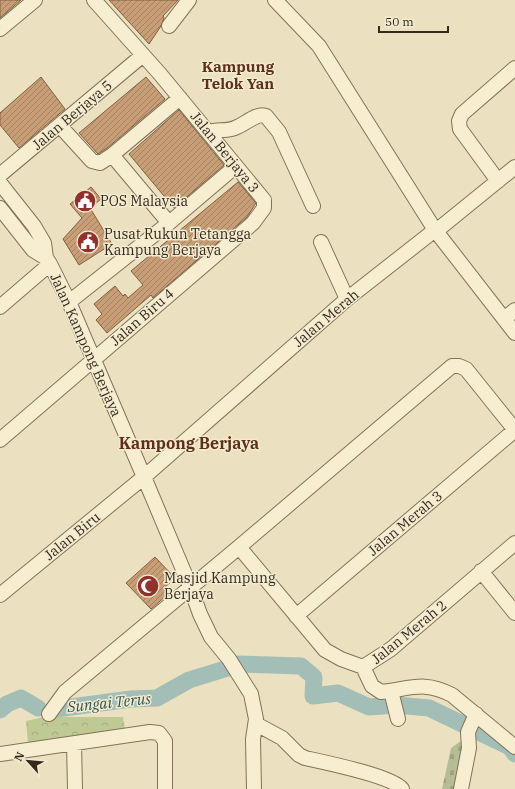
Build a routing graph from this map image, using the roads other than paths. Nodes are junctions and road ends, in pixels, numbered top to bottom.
1 (35, 0) edge
2 (94, 0) edge
3 (189, 0) edge
4 (275, 0) edge
5 (169, 26) dead end
6 (0, 30) edge
7 (143, 55) junction
8 (515, 68) edge
9 (180, 98) junction
10 (60, 126) junction
11 (209, 132) junction
12 (112, 155) junction
13 (236, 166) junction
14 (515, 166) edge
15 (0, 175) edge
16 (498, 181) junction
17 (0, 183) edge
18 (313, 206) dead end
19 (0, 208) edge
20 (264, 208) joint
21 (169, 223) junction
22 (435, 230) junction
23 (321, 242) dead end
24 (48, 261) junction
25 (347, 299) junction
26 (69, 302) junction
27 (0, 307) edge
28 (510, 315) edge
29 (515, 333) edge
30 (92, 360) junction
31 (515, 430) edge
32 (0, 440) edge
33 (144, 477) junction
34 (515, 543) edge
35 (239, 547) junction
36 (481, 571) junction
37 (190, 586) junction
38 (0, 595) edge
39 (515, 613) edge
40 (296, 616) junction
41 (363, 667) junction
42 (49, 714) dead end
43 (472, 722) junction
44 (256, 724) junction
45 (74, 744) junction
46 (515, 747) edge
47 (0, 754) edge
48 (75, 789) edge
49 (165, 789) edge
50 (254, 789) edge
51 (402, 789) edge
52 (461, 789) edge

1 - 6 street
2 - 7 street, Jalan Berjaya 3
3 - 5 street
4 - 22 street
7 - 9 street, Jalan Berjaya 3
7 - 10 street, Jalan Berjaya 5
8 - 16 street
9 - 11 street, Jalan Berjaya 3
9 - 12 street
10 - 12 street
10 - 15 street, Jalan Berjaya 5
11 - 13 street, Jalan Berjaya 3
11 - 18 street
12 - 21 street
13 - 20 street, Jalan Berjaya 3
13 - 21 street
14 - 16 street, Jalan Merah
16 - 22 street, Jalan Merah
17 - 24 street, Jalan Kampong Berjaya
19 - 24 street, Jalan Kampong Berjaya
20 - 30 street, Jalan Biru 4
21 - 26 street
22 - 25 street, Jalan Merah
22 - 28 street
23 - 25 street
24 - 26 street, Jalan Kampong Berjaya
24 - 27 street
25 - 33 street, Jalan Merah
26 - 30 street, Jalan Kampong Berjaya
28 - 29 street
30 - 32 street, Jalan Biru 4
30 - 33 street, Jalan Kampong Berjaya
31 - 35 street
31 - 40 street, Jalan Merah 3
33 - 37 street, Jalan Kampong Berjaya
33 - 38 street, Jalan Biru
34 - 36 street, Jalan Merah 2
35 - 37 street
35 - 40 street, Jalan Merah 2
36 - 39 street
36 - 41 street, Jalan Merah 2
37 - 42 street
37 - 44 street, Jalan Kampong Berjaya
40 - 41 street, Jalan Merah 2
41 - 43 street
43 - 46 street
43 - 52 street
44 - 50 street, Jalan Kampong Berjaya
44 - 51 street
45 - 47 street
45 - 48 street
45 - 49 street

